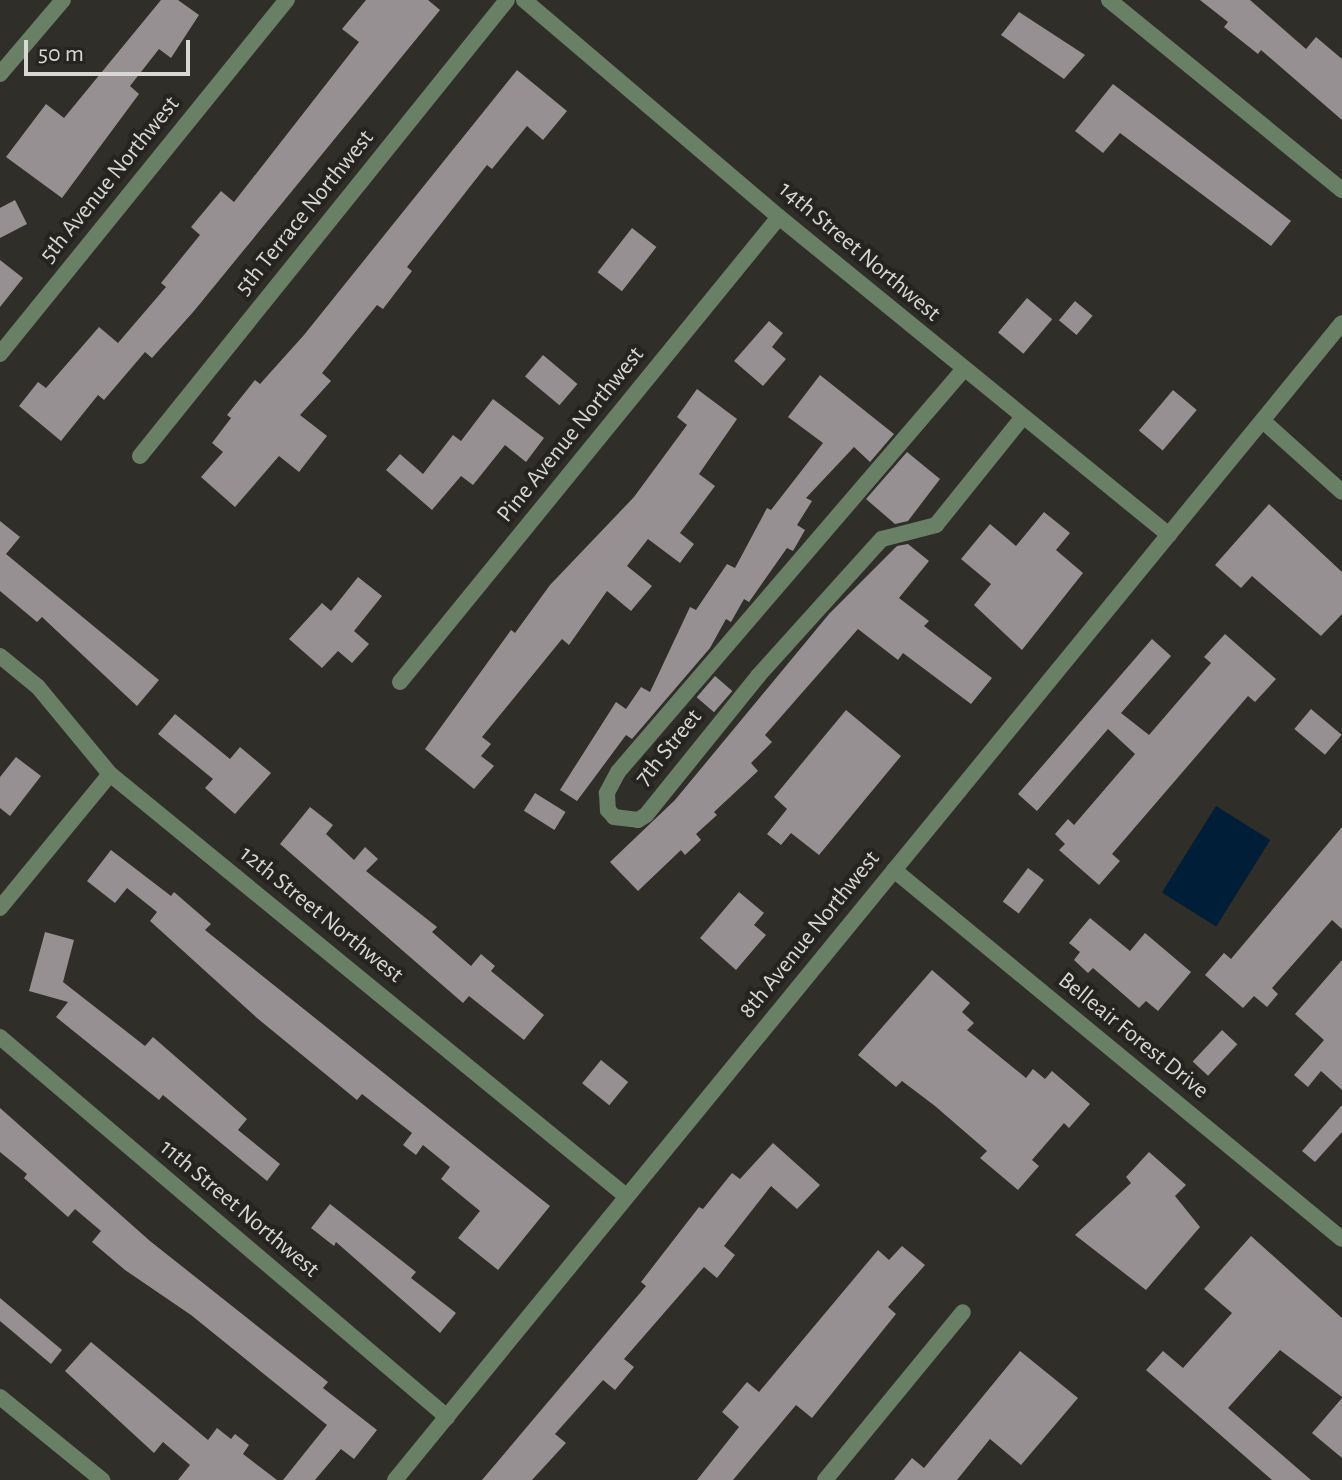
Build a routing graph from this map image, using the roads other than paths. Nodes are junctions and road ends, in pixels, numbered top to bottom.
1 (63, 0) edge
2 (287, 0) edge
3 (507, 0) edge
4 (524, 0) edge
5 (1109, 0) edge
6 (0, 74) edge
7 (1342, 190) edge
8 (779, 217) junction
9 (1342, 323) edge
10 (0, 354) edge
11 (964, 369) junction
12 (1022, 418) junction
13 (1263, 421) junction
14 (140, 456) dead end
15 (1342, 492) edge
16 (1169, 535) junction
17 (0, 656) edge
18 (400, 682) dead end
19 (110, 774) junction
20 (894, 870) junction
21 (0, 908) edge
22 (0, 1037) edge
23 (626, 1196) junction
24 (1342, 1239) edge
25 (963, 1312) dead end
26 (0, 1397) edge
27 (447, 1417) junction
28 (102, 1480) edge
29 (395, 1480) edge
30 (825, 1480) edge

1 - 6 street
2 - 10 street, 5th Avenue Northwest
3 - 14 street, 5th Terrace Northwest
4 - 8 street, 14th Street Northwest
5 - 7 street
8 - 11 street, 14th Street Northwest
8 - 18 street, Pine Avenue Northwest
9 - 13 street, 8th Avenue Northwest
11 - 12 street, 14th Street Northwest
11 - 12 street, 7th Street
12 - 16 street, 14th Street Northwest
13 - 15 street
13 - 16 street, 8th Avenue Northwest
16 - 20 street, 8th Avenue Northwest
17 - 19 street, 12th Street Northwest
19 - 21 street
19 - 23 street, 12th Street Northwest
20 - 23 street, 8th Avenue Northwest
20 - 24 street, Belleair Forest Drive
22 - 27 street, 11th Street Northwest
23 - 27 street, 8th Avenue Northwest
25 - 30 street
26 - 28 street
27 - 29 street, 8th Avenue Northwest

